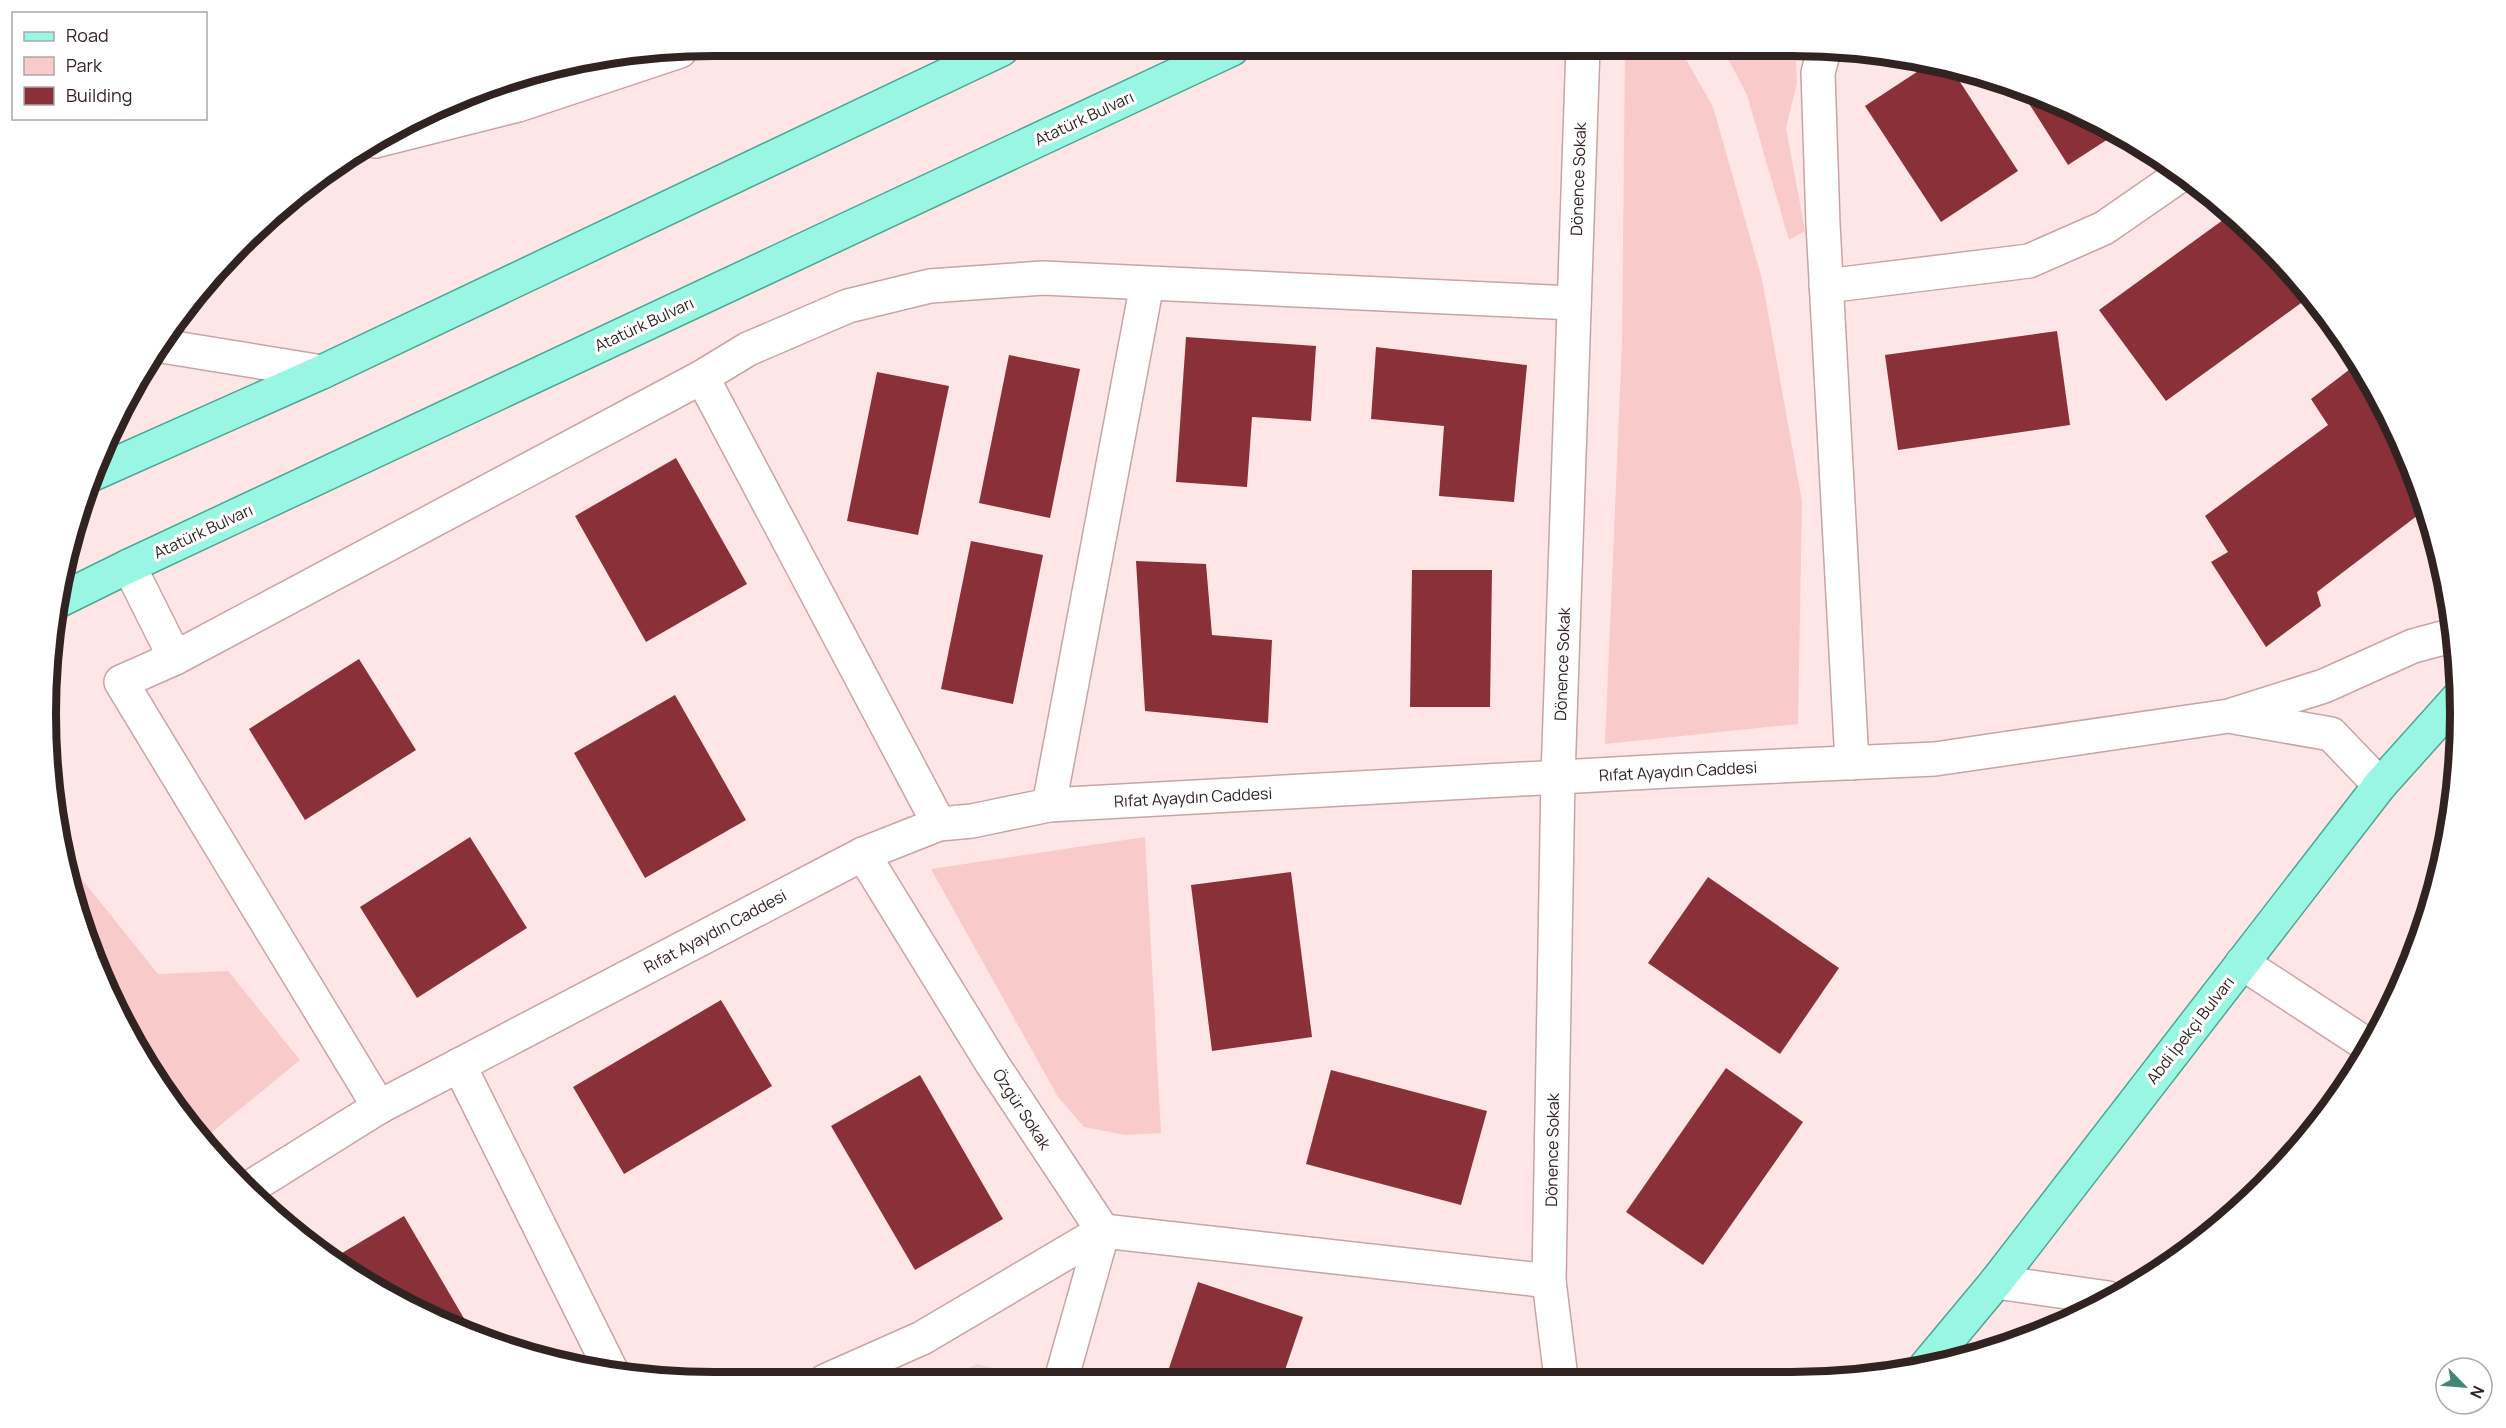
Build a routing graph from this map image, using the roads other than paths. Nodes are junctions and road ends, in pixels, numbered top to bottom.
1 (987, 56) edge
2 (1217, 56) edge
3 (1583, 56) edge
4 (1822, 57) edge
5 (659, 58) edge
6 (403, 134) edge
7 (2175, 179) edge
8 (1147, 284) junction
9 (1826, 286) junction
10 (1574, 303) junction
11 (167, 347) edge
12 (322, 372) junction
13 (702, 377) junction
14 (103, 470) edge
15 (129, 566) junction
16 (66, 597) edge
17 (2446, 637) edge
18 (175, 657) junction
19 (2450, 707) edge
20 (2229, 716) junction
21 (1852, 763) junction
22 (1558, 777) junction
23 (2380, 785) junction
24 (1049, 805) junction
25 (939, 824) junction
26 (863, 854) junction
27 (2242, 963) junction
28 (2363, 1042) edge
29 (459, 1065) junction
30 (379, 1107) junction
31 (254, 1185) edge
32 (1103, 1231) junction
33 (1549, 1281) junction
34 (1996, 1282) junction
35 (2098, 1297) edge
36 (1934, 1357) edge
37 (608, 1364) edge
38 (845, 1372) edge
39 (1063, 1372) edge
40 (1560, 1372) edge

1 - 12 main road
2 - 15 main road, Atatürk Bulvarı
3 - 10 street, Dönence Sokak
4 - 9 street
5 - 6 street
7 - 9 street
8 - 10 street
8 - 13 street
8 - 24 street
9 - 21 street
10 - 22 street, Dönence Sokak
11 - 12 street
12 - 14 main road
13 - 18 street
13 - 25 street
15 - 16 main road, Atatürk Bulvarı
15 - 18 street
17 - 20 street
18 - 30 street
19 - 23 main road, Abdi İpekçi Bulvarı
20 - 21 street, Rıfat Ayaydın Caddesi
20 - 23 street
21 - 22 street, Rıfat Ayaydın Caddesi
22 - 24 street, Rıfat Ayaydın Caddesi
22 - 33 street, Dönence Sokak
23 - 27 main road, Abdi İpekçi Bulvarı
24 - 25 street, Rıfat Ayaydın Caddesi
25 - 26 street, Rıfat Ayaydın Caddesi
26 - 29 street, Rıfat Ayaydın Caddesi
26 - 32 street, Özgür Sokak
27 - 28 street
27 - 34 main road, Abdi İpekçi Bulvarı
29 - 30 street, Rıfat Ayaydın Caddesi
29 - 37 street
30 - 31 street, Rıfat Ayaydın Caddesi
32 - 33 street
32 - 38 street
32 - 39 street
33 - 40 street, Dönence Sokak
34 - 35 street
34 - 36 main road, Abdi İpekçi Bulvarı

